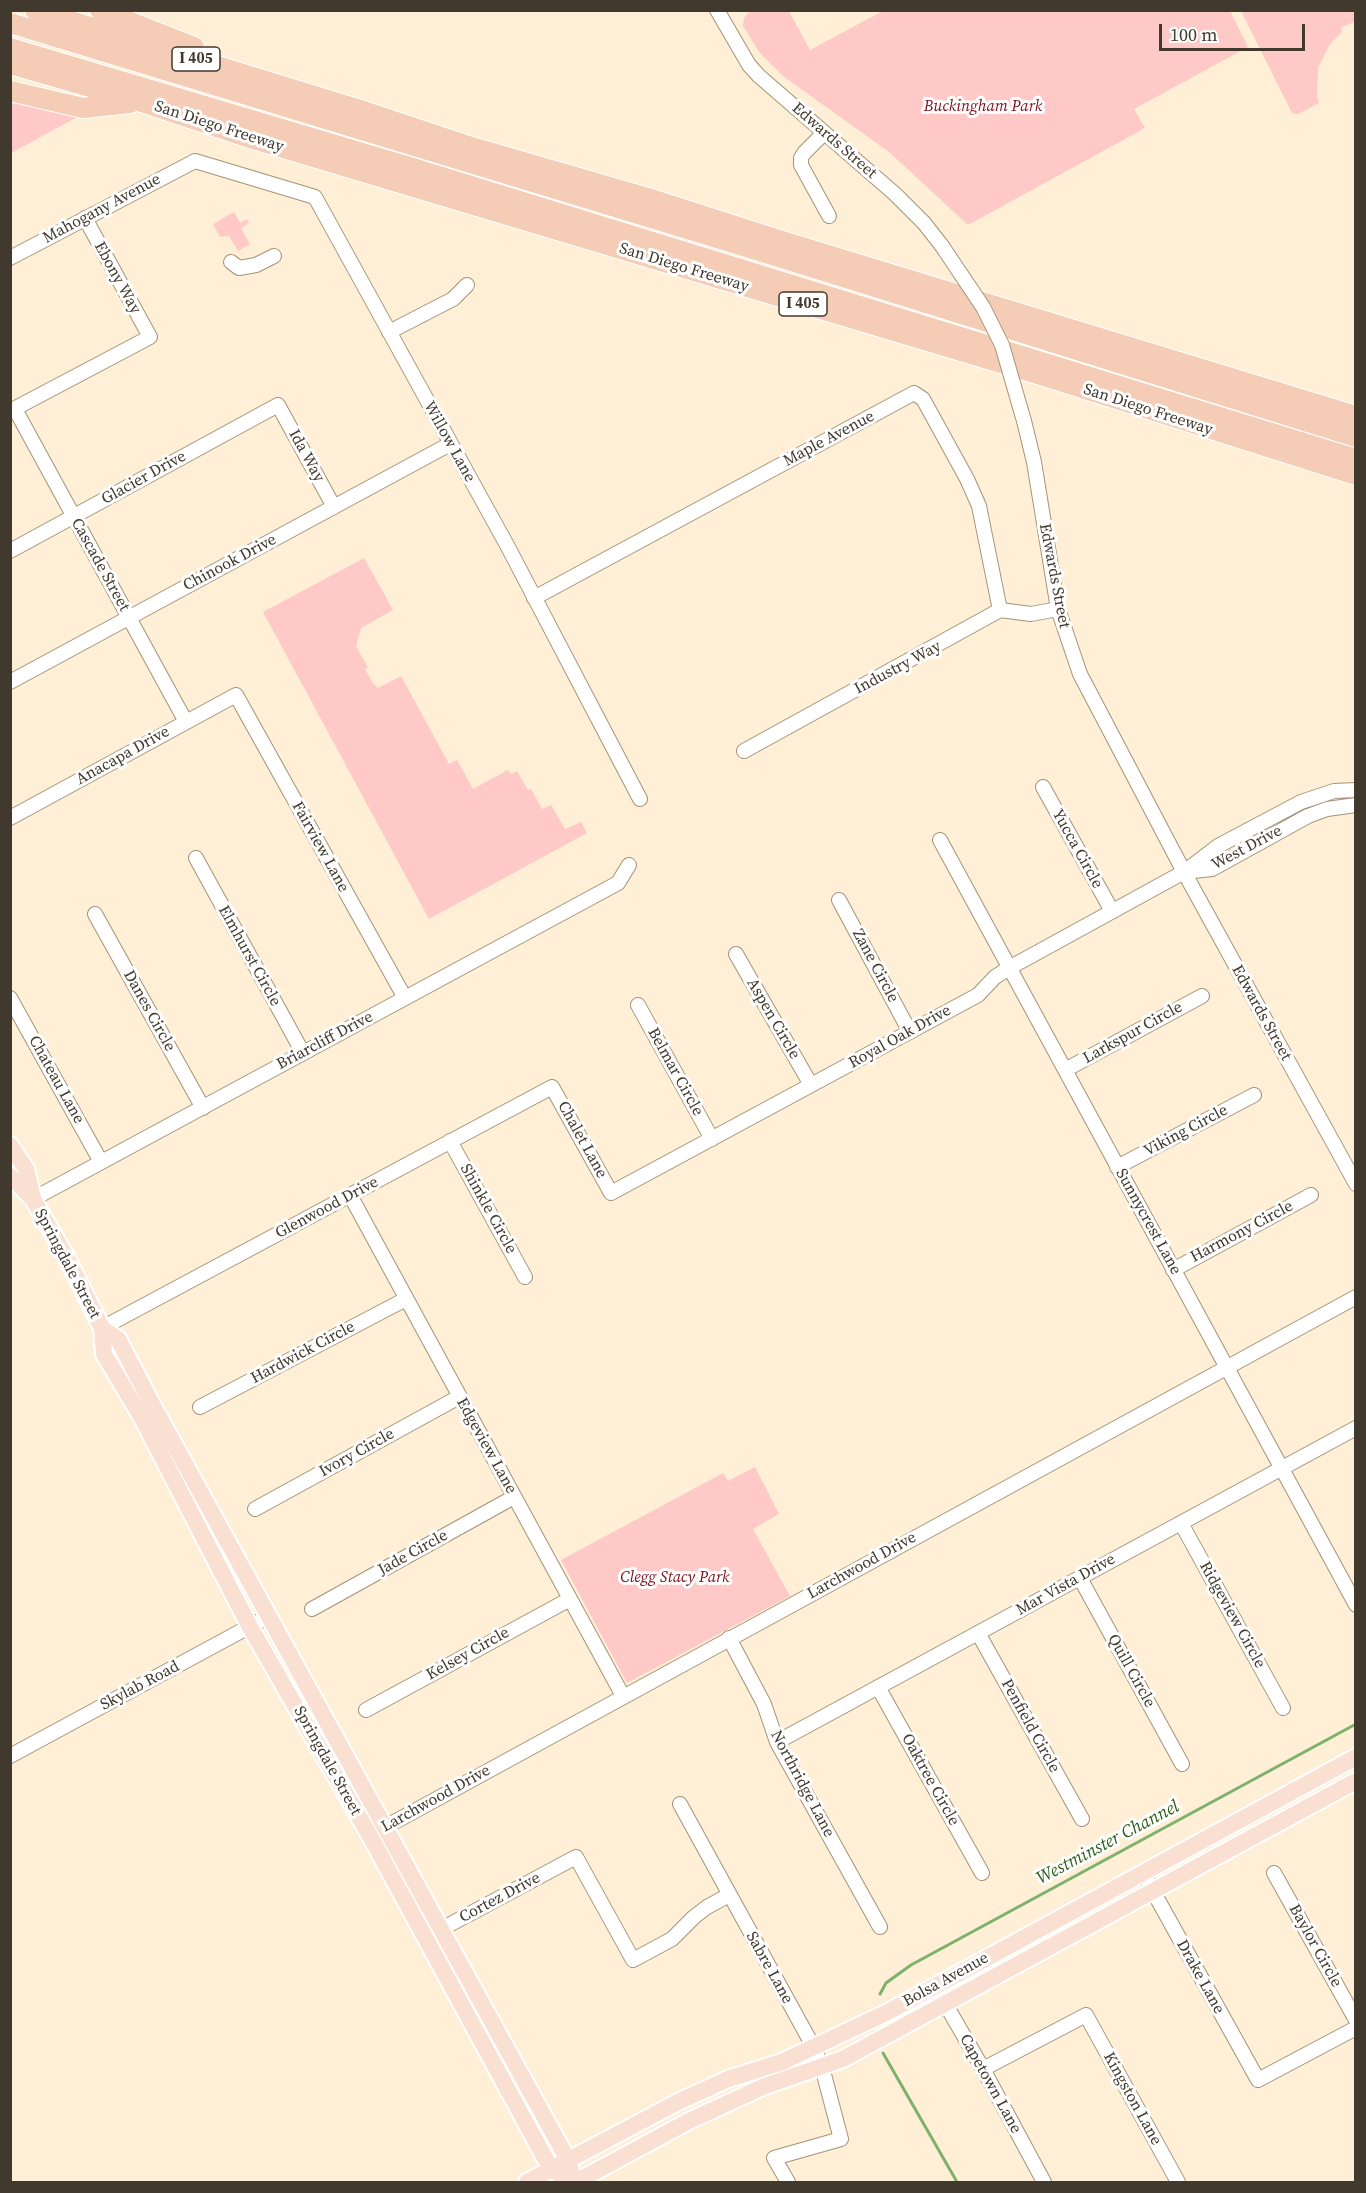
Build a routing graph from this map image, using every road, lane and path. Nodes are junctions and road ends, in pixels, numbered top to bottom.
1 (35, 10) edge
2 (100, 10) edge
3 (723, 12) edge
4 (10, 23) edge
5 (10, 48) edge
6 (10, 64) edge
7 (10, 91) edge
8 (142, 102) junction
9 (357, 109) junction
10 (824, 133) junction
11 (195, 161) joint
12 (829, 216) dead end
13 (85, 218) junction
14 (273, 256) dead end
15 (10, 258) edge
16 (231, 262) dead end
17 (467, 285) dead end
18 (389, 332) junction
19 (279, 405) joint
20 (13, 410) edge
21 (1356, 416) edge
22 (1356, 437) edge
23 (450, 444) junction
24 (1356, 459) edge
25 (1356, 476) edge
26 (334, 507) junction
27 (74, 517) junction
28 (10, 551) edge
29 (534, 598) junction
30 (1058, 609) junction
31 (1000, 610) junction
32 (129, 617) junction
33 (10, 682) edge
34 (236, 695) joint
35 (186, 722) junction
36 (744, 751) dead end
37 (1043, 787) dead end
38 (1356, 790) edge
39 (640, 799) dead end
40 (1356, 805) edge
41 (10, 818) edge
42 (939, 840) dead end
43 (196, 858) dead end
44 (629, 865) dead end
45 (1184, 873) junction
46 (839, 900) dead end
47 (1112, 911) junction
48 (94, 914) dead end
49 (736, 954) dead end
50 (1009, 968) junction
51 (1202, 996) dead end
52 (10, 998) edge
53 (405, 998) junction
54 (638, 1005) dead end
55 (910, 1032) junction
56 (303, 1053) junction
57 (1065, 1070) junction
58 (811, 1085) junction
59 (552, 1087) joint
60 (1254, 1095) dead end
61 (202, 1108) junction
62 (712, 1139) junction
63 (450, 1142) junction
64 (10, 1145) edge
65 (101, 1162) junction
66 (1118, 1167) junction
67 (10, 1176) edge
68 (1356, 1184) edge
69 (611, 1193) joint
70 (1311, 1195) dead end
71 (350, 1196) junction
72 (33, 1199) junction
73 (1173, 1270) junction
74 (525, 1277) dead end
75 (1356, 1297) edge
76 (406, 1299) junction
77 (102, 1328) junction
78 (1226, 1368) junction
79 (116, 1374) junction
80 (137, 1376) junction
81 (459, 1397) junction
82 (200, 1407) dead end
83 (1356, 1428) edge
84 (1281, 1468) junction
85 (514, 1497) junction
86 (255, 1509) dead end
87 (1181, 1523) junction
88 (1080, 1578) junction
89 (570, 1599) junction
90 (1356, 1605) edge
91 (312, 1609) dead end
92 (269, 1616) junction
93 (250, 1627) junction
94 (978, 1633) junction
95 (729, 1638) junction
96 (878, 1687) junction
97 (623, 1696) junction
98 (1283, 1708) dead end
99 (366, 1710) dead end
100 (777, 1742) junction
101 (10, 1756) edge
102 (1356, 1757) edge
103 (1182, 1764) dead end
104 (1356, 1781) edge
105 (680, 1804) dead end
106 (1082, 1819) dead end
107 (385, 1826) junction
108 (370, 1836) junction
109 (982, 1873) dead end
110 (1143, 1873) junction
111 (1274, 1873) dead end
112 (1153, 1891) junction
113 (729, 1895) junction
114 (880, 1928) dead end
115 (441, 1929) junction
116 (424, 1938) junction
117 (935, 1986) junction
118 (945, 2003) junction
119 (1356, 2020) edge
120 (1356, 2028) edge
121 (814, 2048) junction
122 (822, 2067) junction
123 (983, 2069) junction
124 (568, 2160) junction
125 (551, 2169) junction
126 (527, 2182) edge
127 (574, 2182) edge
128 (788, 2182) edge
129 (1044, 2182) edge
130 (1178, 2182) edge

1 - 9 highway, I 405
2 - 9 highway
3 - 10 street, Edwards Street
4 - 22 highway
5 - 24 highway
6 - 8 highway, San Diego Freeway / I 405
7 - 8 highway
8 - 25 highway, San Diego Freeway / I 405
9 - 21 highway, I 405
10 - 12 street
10 - 30 street, Edwards Street, bridge
11 - 13 street, Mahogany Avenue
11 - 18 street, Willow Lane
13 - 15 street, Mahogany Avenue
13 - 20 street, Ebony Way
14 - 16 street
17 - 18 street
18 - 23 street, Willow Lane
19 - 26 street, Ida Way
19 - 27 street, Glacier Drive
20 - 27 street, Cascade Street
23 - 26 street, Chinook Drive
23 - 29 street, Willow Lane
26 - 32 street, Chinook Drive
27 - 28 street, Glacier Drive
27 - 32 street, Cascade Street
29 - 31 street, Maple Avenue
29 - 39 street, Willow Lane
30 - 31 street
30 - 45 street, Edwards Street
31 - 36 street, Industry Way
32 - 33 street, Chinook Drive
32 - 35 street, Cascade Street
34 - 35 street, Anacapa Drive
34 - 53 street, Fairview Lane
35 - 41 street, Anacapa Drive
37 - 47 street, Yucca Circle
38 - 45 street, West Drive
40 - 45 street, West Drive
42 - 50 street, Sunnycrest Lane
43 - 56 street, Elmhurst Circle
44 - 53 street, Briarcliff Drive
45 - 47 street, Royal Oak Drive
45 - 68 street, Edwards Street
46 - 55 street, Zane Circle
47 - 50 street, Royal Oak Drive
48 - 61 street, Danes Circle
49 - 58 street, Aspen Circle
50 - 55 street, Royal Oak Drive
50 - 57 street, Sunnycrest Lane
51 - 57 street, Larkspur Circle
52 - 65 street, Chateau Lane
53 - 56 street, Briarcliff Drive
54 - 62 street, Belmar Circle
55 - 58 street, Royal Oak Drive
56 - 61 street, Briarcliff Drive
57 - 66 street, Sunnycrest Lane
58 - 62 street, Royal Oak Drive
59 - 63 street, Glenwood Drive
59 - 69 street, Chalet Lane
60 - 66 street, Viking Circle
61 - 65 street, Briarcliff Drive
62 - 69 street, Royal Oak Drive
63 - 71 street, Glenwood Drive
63 - 74 street, Shinkle Circle
64 - 72 main road, Springdale Street
65 - 72 street, Briarcliff Drive
66 - 73 street, Sunnycrest Lane
67 - 72 main road, Springdale Street
70 - 73 street, Harmony Circle
71 - 76 street, Edgeview Lane
71 - 77 street, Glenwood Drive
72 - 77 main road, Springdale Street
73 - 78 street, Sunnycrest Lane
75 - 78 street, Larchwood Drive
76 - 81 street, Edgeview Lane
76 - 82 street, Hardwick Circle
77 - 79 main road, Springdale Street
77 - 80 main road, Springdale Street
78 - 84 street, Sunnycrest Lane
78 - 95 street, Larchwood Drive
79 - 80 main road
79 - 93 main road, Springdale Street
80 - 92 main road, Springdale Street
81 - 85 street, Edgeview Lane
81 - 86 street, Ivory Circle
83 - 84 street, Mar Vista Drive
84 - 87 street, Mar Vista Drive
84 - 90 street, Sunnycrest Lane
85 - 89 street, Edgeview Lane
85 - 91 street, Jade Circle
87 - 88 street, Mar Vista Drive
87 - 98 street, Ridgeview Circle
88 - 94 street, Mar Vista Drive
88 - 103 street, Quill Circle
89 - 97 street, Edgeview Lane
89 - 99 street, Kelsey Circle
92 - 93 street, Skylab Road
92 - 107 main road, Springdale Street
93 - 101 street, Skylab Road
93 - 108 main road, Springdale Street
94 - 96 street, Mar Vista Drive
94 - 106 street, Penfield Circle
95 - 97 street, Larchwood Drive
95 - 100 street, Northridge Lane
96 - 100 street, Mar Vista Drive
96 - 109 street, Oaktree Circle
97 - 107 street, Larchwood Drive
100 - 114 street, Northridge Lane
102 - 110 main road, Bolsa Avenue
104 - 112 main road, Bolsa Avenue
105 - 113 street, Sabre Lane
107 - 108 street, Larchwood Drive
107 - 115 main road, Springdale Street
108 - 116 main road, Springdale Street
110 - 112 street, Drake Lane
110 - 117 main road, Bolsa Avenue
111 - 119 street, Baylor Circle
112 - 118 main road, Bolsa Avenue
112 - 120 street, Drake Lane
113 - 115 street, Cortez Drive
113 - 121 street, Sabre Lane
115 - 116 street, Cortez Drive
115 - 124 main road, Springdale Street
116 - 125 main road, Springdale Street
117 - 118 street, Capetown Lane
117 - 121 main road, Bolsa Avenue
118 - 122 main road, Bolsa Avenue
118 - 123 street, Capetown Lane
121 - 122 street, Sabre Lane
121 - 124 main road, Bolsa Avenue
122 - 127 main road, Bolsa Avenue
122 - 128 street, Sabre Lane
123 - 129 street, Capetown Lane
123 - 130 street, Kingston Lane
124 - 125 main road, Bolsa Avenue
124 - 127 main road, Springdale Street
125 - 126 main road, Bolsa Avenue
125 - 127 main road, Springdale Street

